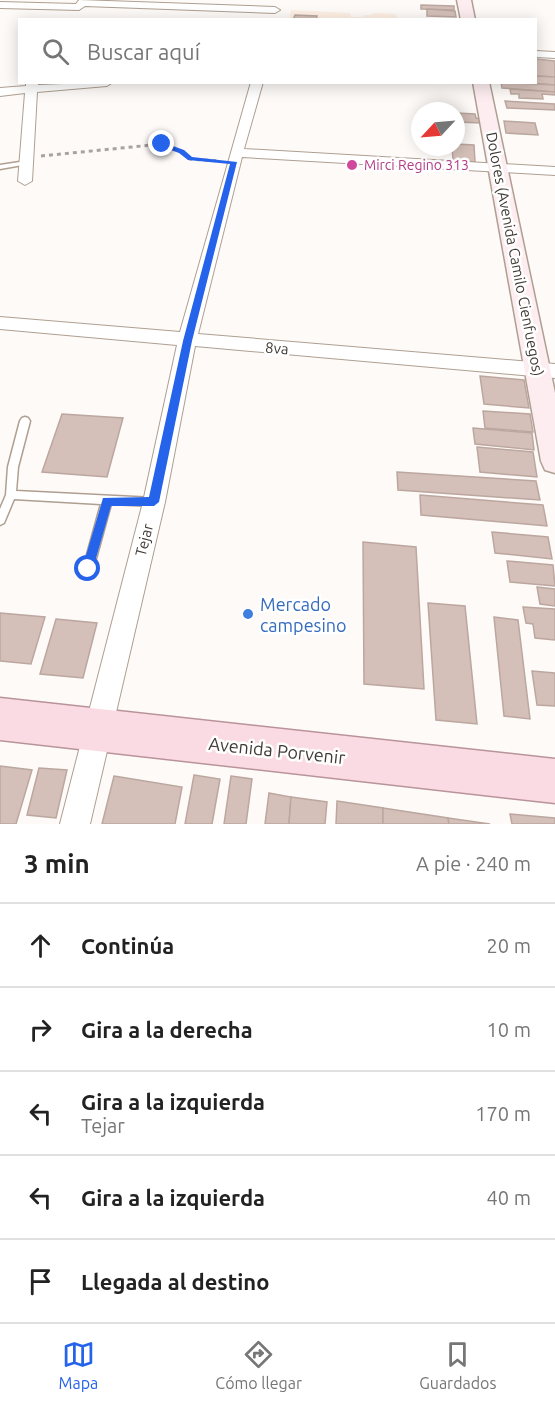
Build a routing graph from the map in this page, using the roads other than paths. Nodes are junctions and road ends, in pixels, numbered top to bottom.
1 (464, 0) edge
2 (82, 3) edge
3 (0, 5) edge
4 (32, 6) junction
5 (275, 10) edge
6 (32, 18) edge
7 (74, 18) edge
8 (468, 18) edge
9 (537, 54) edge
10 (555, 56) edge
11 (70, 84) edge
12 (256, 84) edge
13 (481, 84) edge
14 (32, 86) edge
15 (0, 92) edge
16 (235, 157) junction
17 (26, 160) junction
18 (0, 167) edge
19 (498, 167) junction
20 (555, 171) edge
21 (24, 181) dead end
22 (0, 323) edge
23 (187, 341) junction
24 (546, 371) edge
25 (25, 421) dead end
26 (555, 461) edge
27 (11, 495) junction
28 (107, 501) junction
29 (154, 502) junction
30 (0, 520) edge
31 (88, 569) dead end
32 (0, 719) edge
33 (97, 730) junction
34 (555, 781) edge
35 (75, 824) edge

1 - 8 main road
2 - 4 street
2 - 5 street
2 - 7 street
3 - 4 street
4 - 6 street
9 - 10 street
11 - 14 street
12 - 16 street, Tejar
13 - 19 main road, Dolores (Avenida Camilo Cienfuegos)
14 - 15 street
14 - 17 street
16 - 19 street
16 - 23 street, Tejar
17 - 18 lane
17 - 21 street
19 - 20 street
19 - 24 main road, Dolores (Avenida Camilo Cienfuegos)
22 - 23 street, 8va
23 - 24 street, 8va
23 - 29 street, Tejar
24 - 26 main road, Dolores (Avenida Camilo Cienfuegos)
25 - 27 lane
27 - 28 lane
27 - 30 lane
28 - 29 lane
28 - 31 lane
29 - 33 street, Tejar
32 - 33 main road, Avenida Porvenir
33 - 34 main road, Avenida Porvenir
33 - 35 street, Tejar

